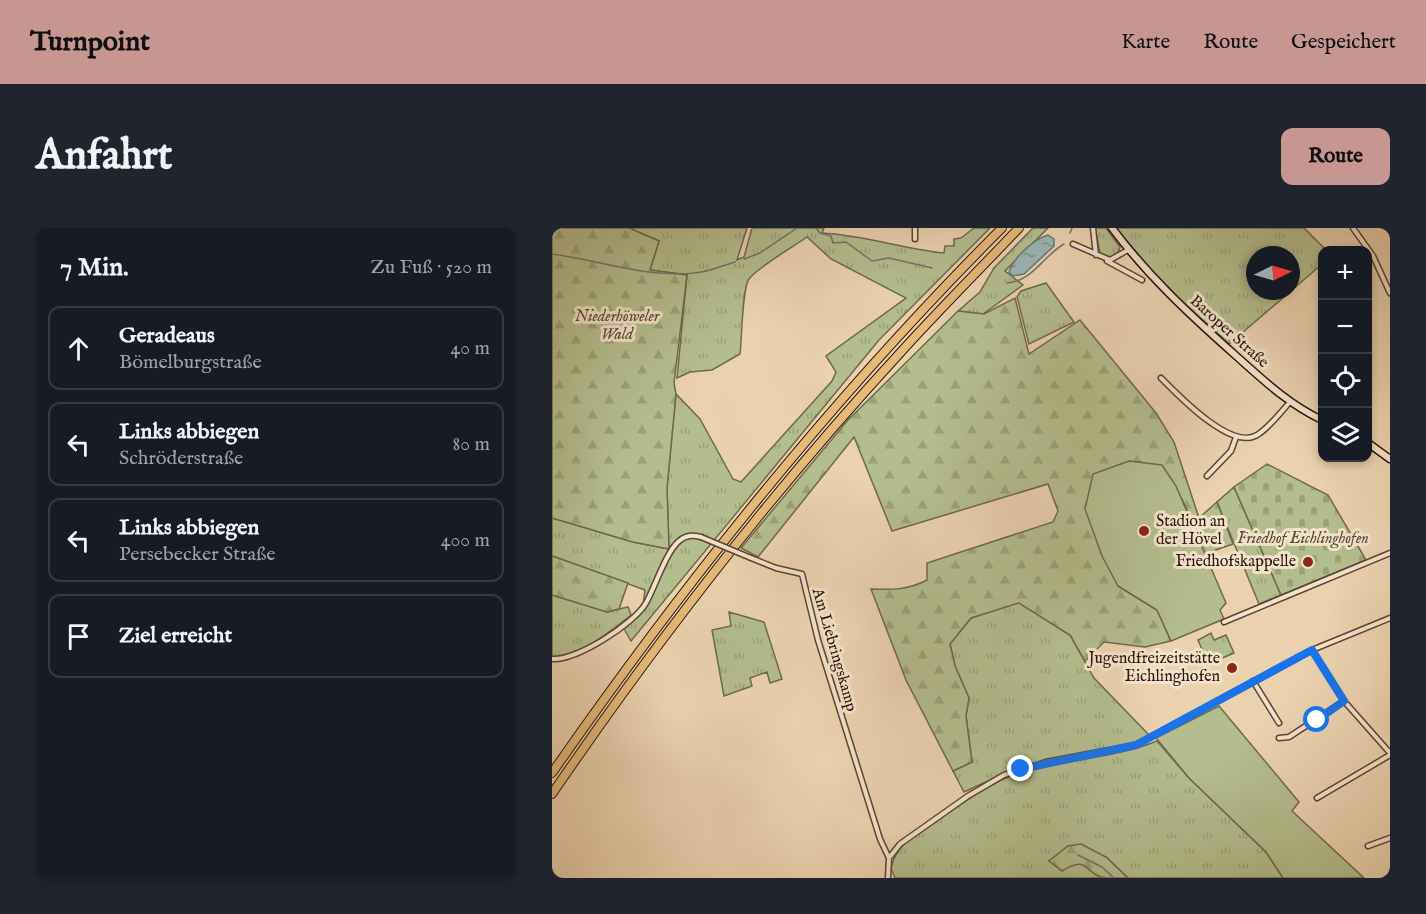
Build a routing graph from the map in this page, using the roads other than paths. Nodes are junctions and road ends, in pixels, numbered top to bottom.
1 (915, 228) edge
2 (1002, 228) edge
3 (1019, 228) edge
4 (1093, 228) edge
5 (1112, 228) edge
6 (1353, 228) edge
7 (915, 239) dead end
8 (1073, 244) dead end
9 (1128, 250) junction
10 (1099, 257) junction
11 (1142, 280) dead end
12 (1390, 293) edge
13 (1161, 378) dead end
14 (1290, 402) junction
15 (1318, 417) edge
16 (1236, 437) junction
17 (1372, 446) edge
18 (1390, 459) edge
19 (1207, 476) dead end
20 (1390, 553) edge
21 (1390, 618) edge
22 (1224, 622) dead end
23 (1312, 650) junction
24 (552, 660) edge
25 (1253, 681) junction
26 (1344, 701) junction
27 (1279, 723) dead end
28 (1279, 738) dead end
29 (1390, 754) edge
30 (552, 773) edge
31 (552, 794) edge
32 (1317, 798) dead end
33 (1389, 841) edge
34 (1368, 846) dead end
35 (889, 858) junction
36 (888, 878) edge

1 - 7 street
2 - 30 highway
3 - 31 highway
4 - 10 street
5 - 9 main road, Baroper Straße
6 - 12 street
8 - 10 street
9 - 10 street
9 - 14 main road, Baroper Straße
10 - 11 street
13 - 16 street
14 - 15 main road, Baroper Straße
14 - 16 street
16 - 19 street
17 - 18 main road
20 - 22 street
21 - 23 street
23 - 25 street
23 - 26 street
24 - 35 street, Am Liebringskamp, bridge
25 - 27 street
25 - 35 street
26 - 28 street
26 - 29 street
29 - 32 street
33 - 34 street
35 - 36 street

